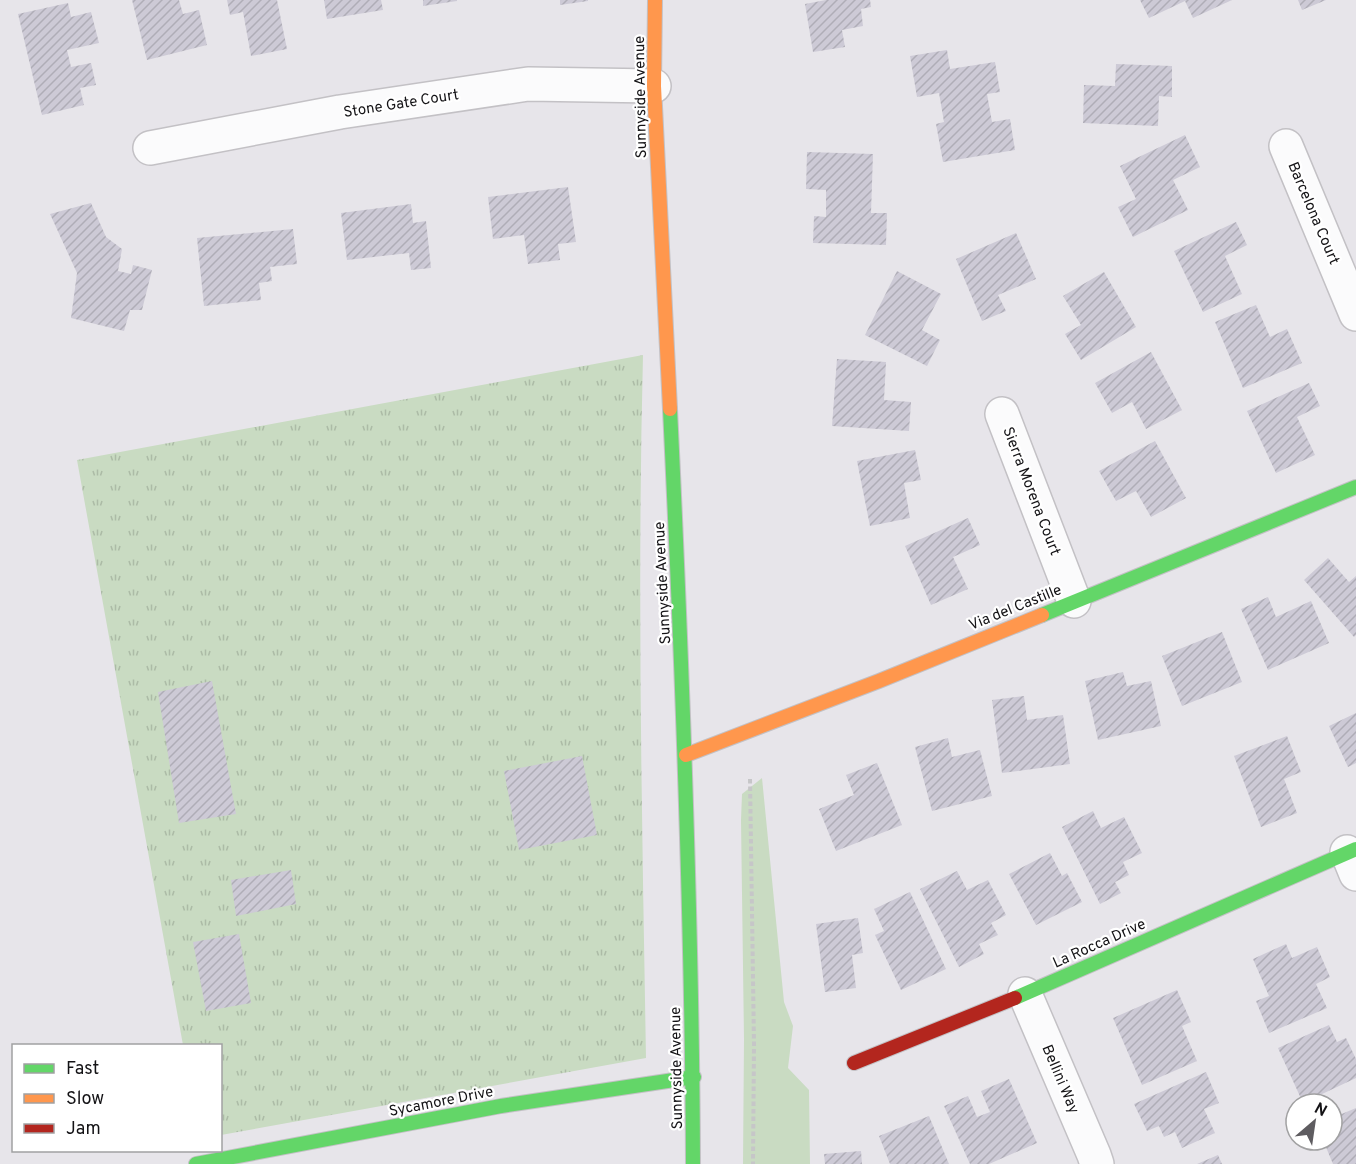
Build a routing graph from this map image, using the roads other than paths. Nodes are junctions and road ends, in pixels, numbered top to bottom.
1 (655, 0) edge
2 (654, 87) junction
3 (1286, 146) dead end
4 (150, 148) dead end
5 (1356, 314) edge
6 (1002, 414) dead end
7 (1356, 487) edge
8 (1074, 601) junction
9 (686, 755) junction
10 (1353, 858) edge
11 (1025, 994) junction
12 (854, 1063) dead end
13 (694, 1077) junction
14 (196, 1164) edge
15 (693, 1164) edge
16 (1097, 1164) edge

1 - 2 street, Sunnyside Avenue
2 - 4 street, Stone Gate Court
2 - 9 street, Sunnyside Avenue
3 - 5 street, Barcelona Court
6 - 8 street, Sierra Morena Court
7 - 8 street, Via del Castille
8 - 9 street, Via del Castille
9 - 13 street, Sunnyside Avenue
10 - 11 street, La Rocca Drive
11 - 12 street, La Rocca Drive
11 - 16 street, Bellini Way
13 - 14 street, Sycamore Drive
13 - 15 street, Sunnyside Avenue

